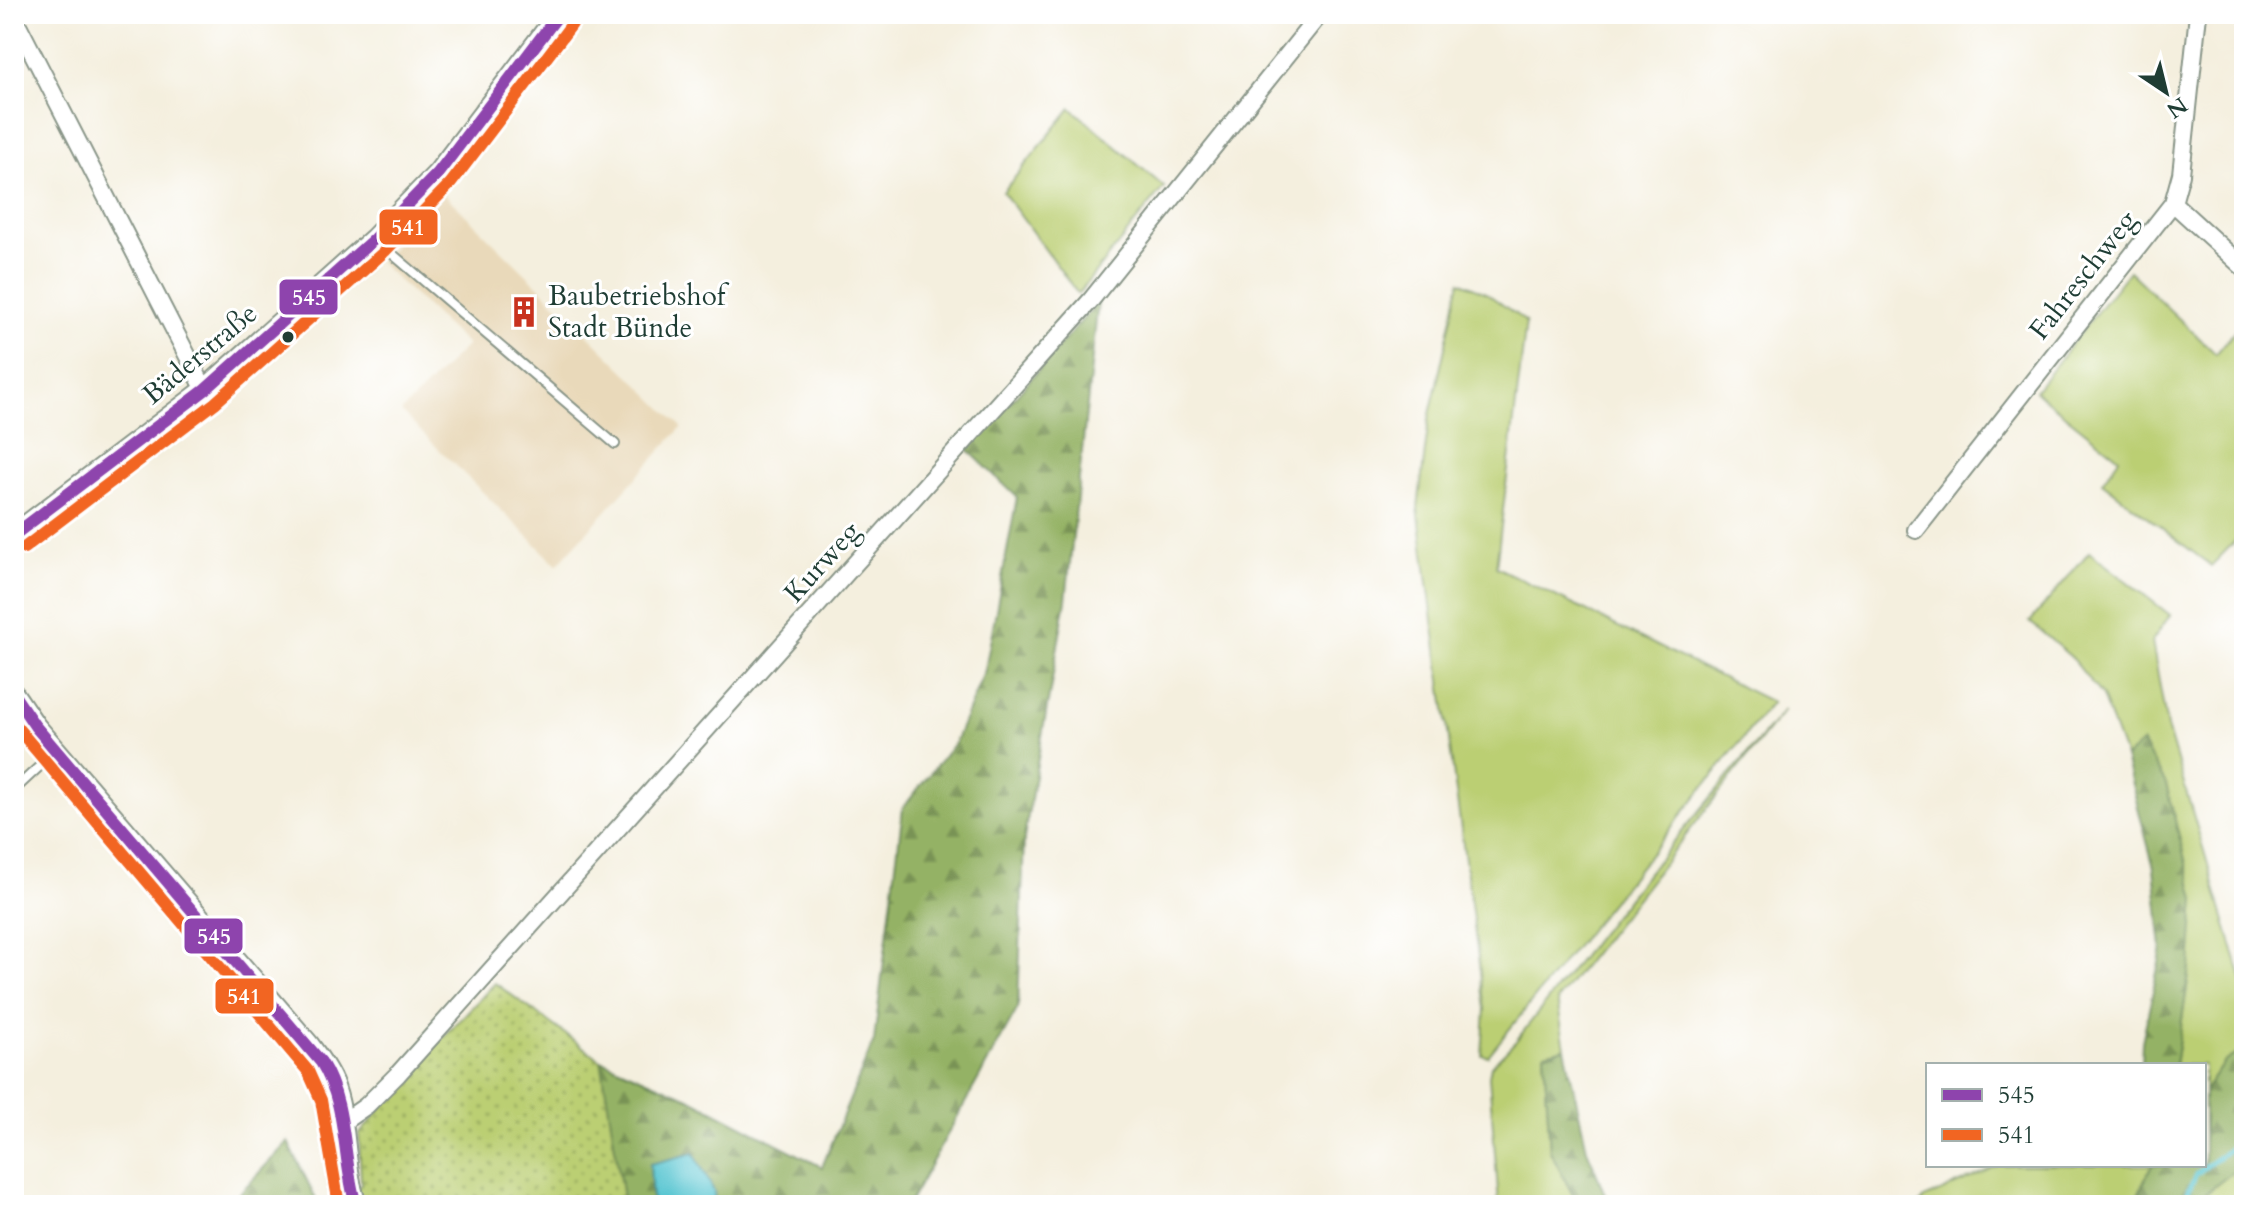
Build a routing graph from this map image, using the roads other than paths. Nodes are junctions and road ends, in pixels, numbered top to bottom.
1 (559, 14) edge
2 (1320, 14) edge
3 (2198, 14) edge
4 (14, 17) edge
5 (2173, 203) junction
6 (374, 239) junction
7 (2244, 268) edge
8 (205, 390) junction
9 (615, 444) dead end
10 (1916, 530) dead end
11 (14, 535) edge
12 (14, 695) edge
13 (56, 751) junction
14 (14, 790) edge
15 (340, 1124) junction
16 (356, 1205) edge

1 - 6 street, Bäderstraße
2 - 15 street, Kurweg
3 - 5 street, Fahreschweg
4 - 8 street
5 - 7 street
5 - 10 street, Fahreschweg
6 - 8 street, Bäderstraße
6 - 9 lane
8 - 11 street, Bäderstraße
12 - 13 street
13 - 14 lane
13 - 15 street
15 - 16 street

